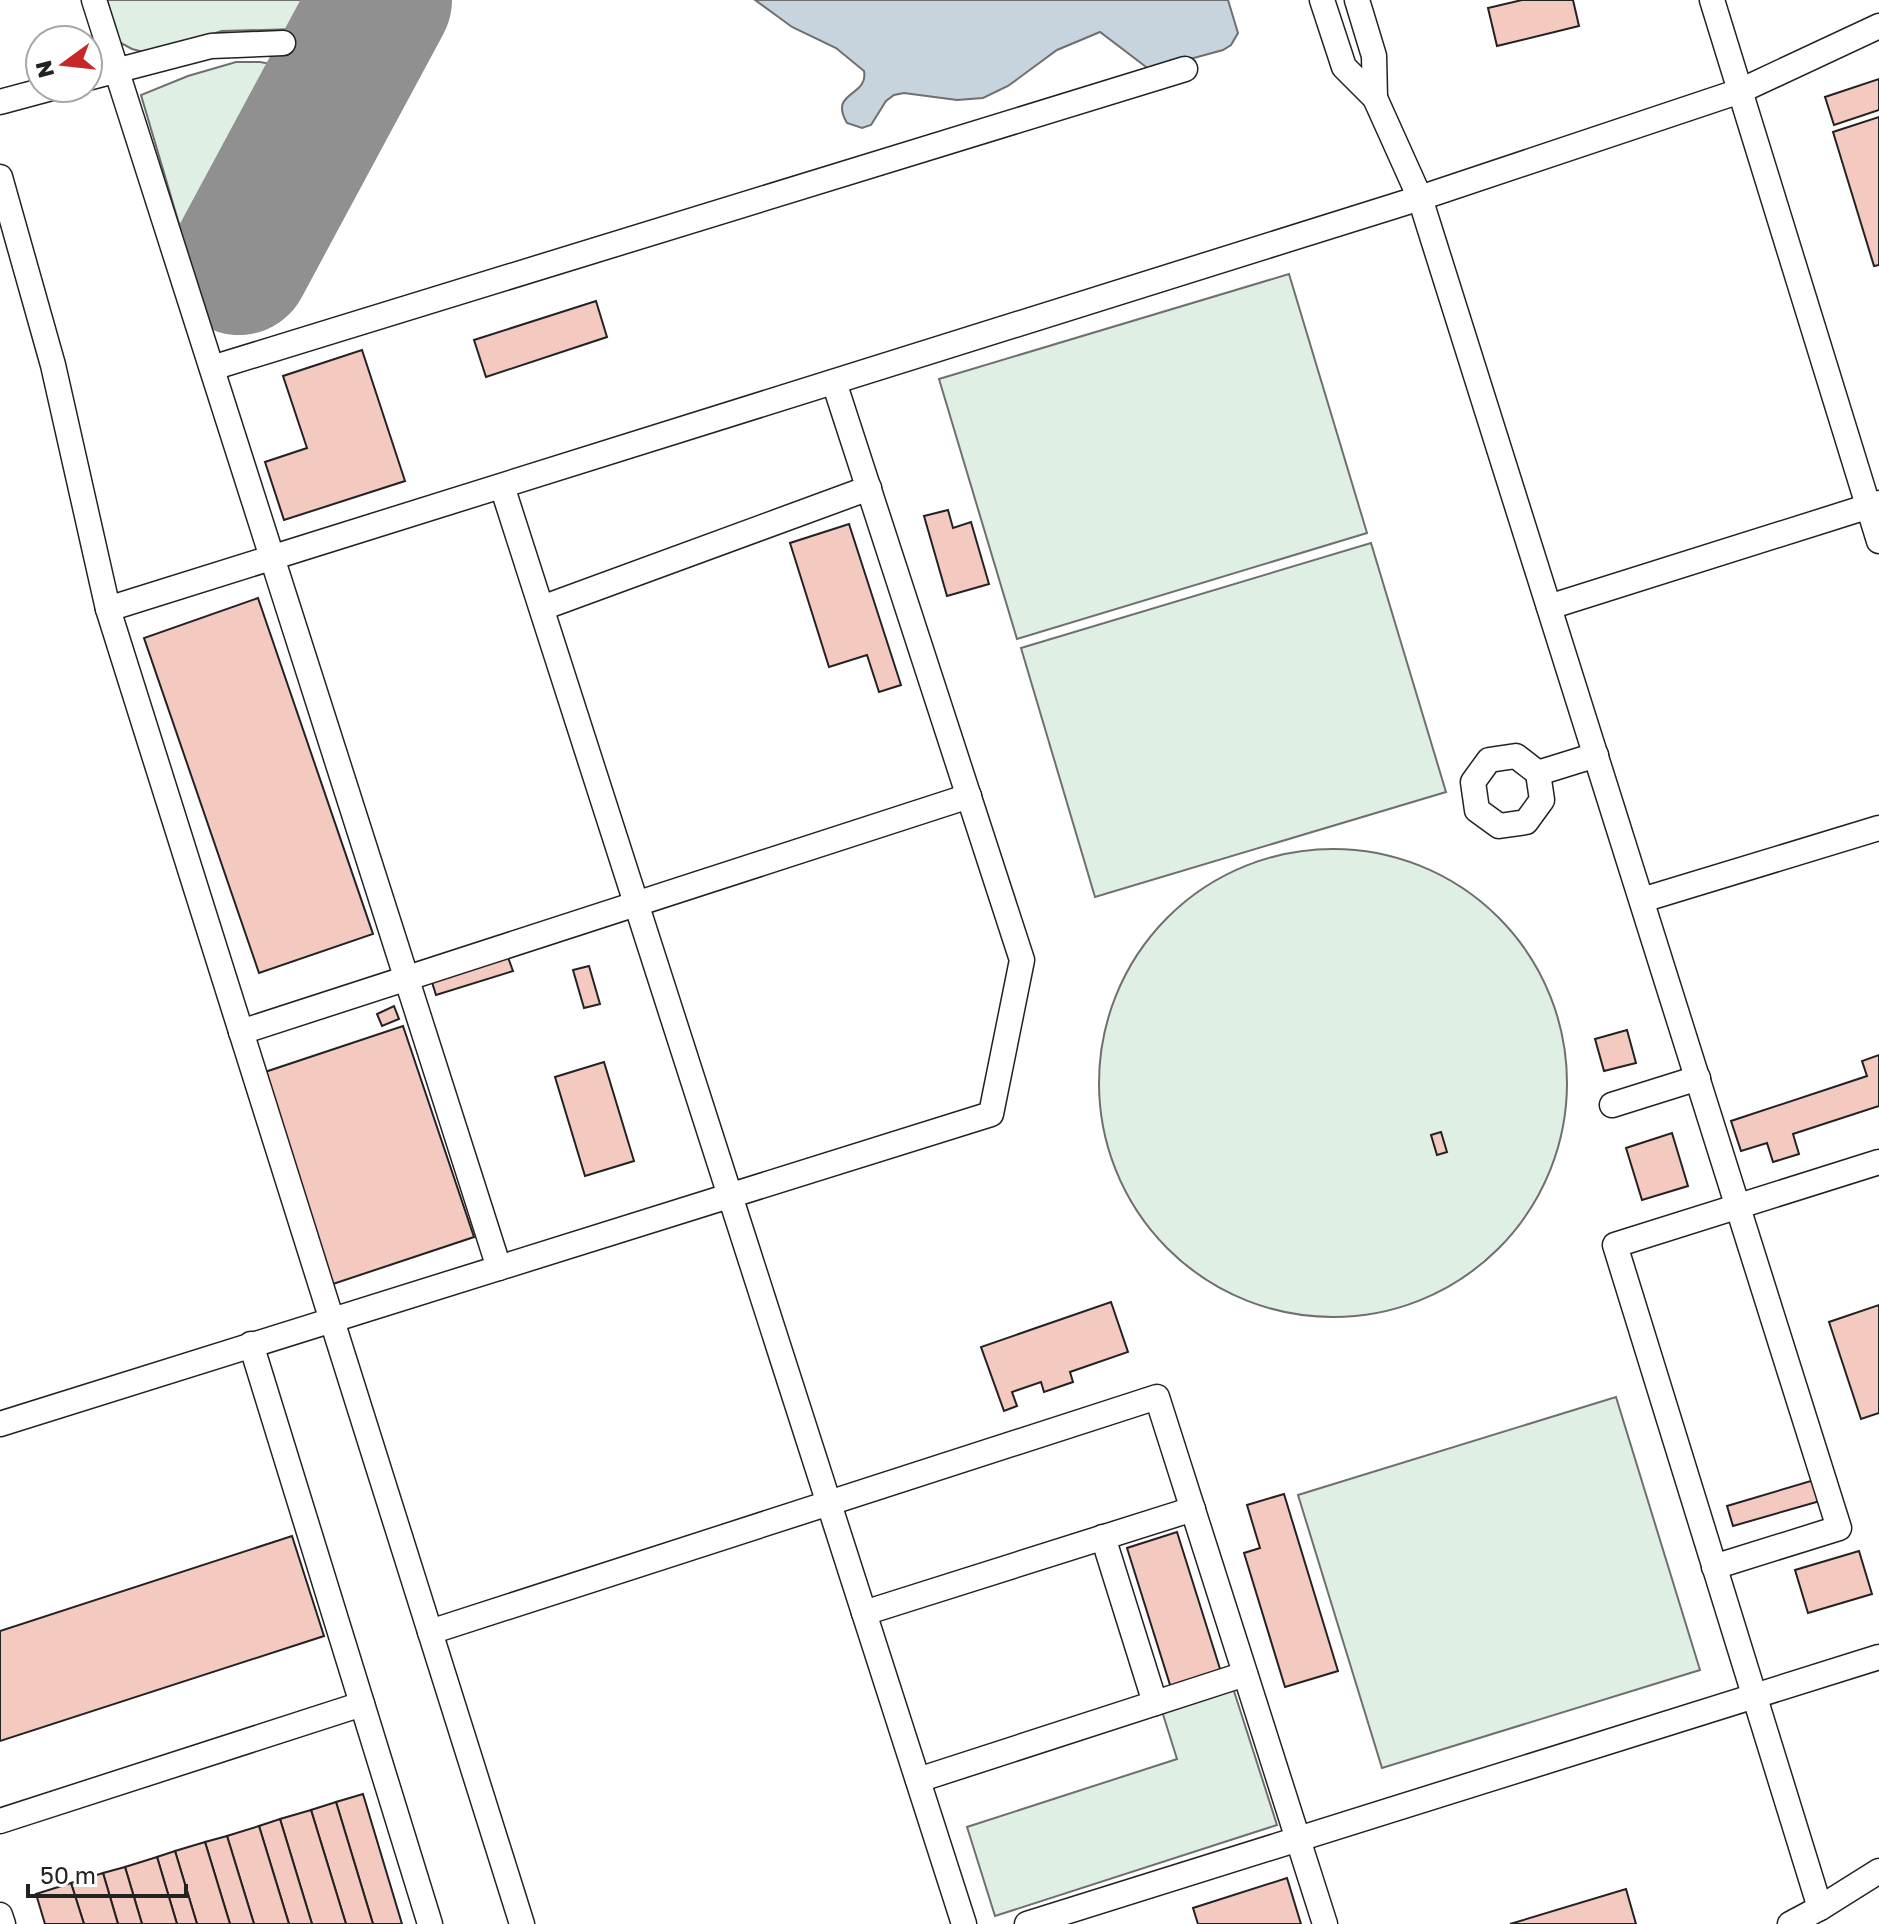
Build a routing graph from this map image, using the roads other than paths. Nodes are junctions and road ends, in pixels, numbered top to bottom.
1 (94, 0) edge
2 (1322, 0) edge
3 (1357, 0) edge
4 (1712, 0) edge
5 (1879, 26) edge
6 (283, 43) dead end
7 (1185, 69) dead end
8 (116, 71) junction
9 (104, 74) edge
10 (1740, 91) junction
11 (24, 96) edge
12 (1375, 98) junction
13 (0, 102) edge
14 (0, 177) edge
15 (1420, 198) junction
16 (212, 368) junction
17 (834, 382) junction
18 (502, 486) junction
19 (869, 488) junction
20 (1874, 505) edge
21 (1879, 541) edge
22 (272, 557) junction
23 (1549, 607) junction
24 (542, 608) junction
25 (108, 609) junction
26 (1596, 755) junction
27 (1538, 773) dead end
28 (969, 796) junction
29 (1879, 828) edge
30 (1642, 900) junction
31 (636, 904) junction
32 (407, 978) junction
33 (241, 1032) junction
34 (1698, 1078) junction
35 (1612, 1105) dead end
36 (1879, 1162) edge
37 (730, 1196) junction
38 (1738, 1206) junction
39 (499, 1268) junction
40 (331, 1319) junction
41 (251, 1344) junction
42 (0, 1424) edge
43 (829, 1503) junction
44 (1193, 1509) junction
45 (1103, 1537) junction
46 (1714, 1567) junction
47 (864, 1613) junction
48 (430, 1632) junction
49 (1879, 1657) edge
50 (1245, 1674) junction
51 (1754, 1696) junction
52 (1155, 1703) junction
53 (362, 1704) junction
54 (918, 1780) junction
55 (0, 1821) edge
56 (1298, 1839) junction
57 (1879, 1871) edge
58 (1820, 1908) junction
59 (0, 1915) edge
60 (3, 1924) edge
61 (430, 1924) edge
62 (522, 1924) edge
63 (964, 1924) edge
64 (1027, 1924) edge
65 (1325, 1924) edge
66 (1790, 1924) edge

1 - 8 lane
2 - 12 lane
3 - 12 lane
4 - 10 lane
5 - 10 lane
6 - 8 lane
7 - 16 lane
8 - 9 lane
8 - 16 lane
10 - 15 lane
10 - 20 lane
11 - 13 lane
12 - 15 lane
14 - 25 lane
15 - 17 lane
15 - 23 lane
16 - 22 lane
17 - 18 lane
17 - 19 lane
18 - 22 lane
18 - 24 lane
19 - 24 lane
19 - 28 lane
20 - 21 lane
20 - 23 lane
22 - 25 lane
22 - 32 lane
23 - 26 lane
24 - 31 lane
25 - 33 lane
26 - 27 lane
26 - 30 lane
28 - 31 lane
28 - 37 lane
29 - 30 lane
30 - 34 lane
31 - 32 lane
31 - 37 lane
32 - 33 lane
32 - 39 lane
33 - 40 lane
34 - 35 lane
34 - 38 lane
36 - 38 lane
37 - 39 lane
37 - 43 lane
38 - 46 lane
38 - 46 lane
39 - 40 lane
40 - 41 lane
40 - 48 lane
41 - 42 lane
41 - 53 lane
43 - 44 lane
43 - 47 lane
43 - 48 lane
44 - 45 lane
44 - 50 lane
45 - 47 lane
45 - 52 lane
46 - 51 lane
47 - 54 lane
48 - 62 lane
49 - 51 lane
50 - 52 lane
50 - 56 lane
51 - 56 lane
51 - 58 lane
52 - 54 lane
53 - 55 lane
53 - 61 lane
54 - 63 lane
56 - 64 lane
56 - 65 lane
57 - 58 lane
58 - 66 lane
59 - 60 lane

